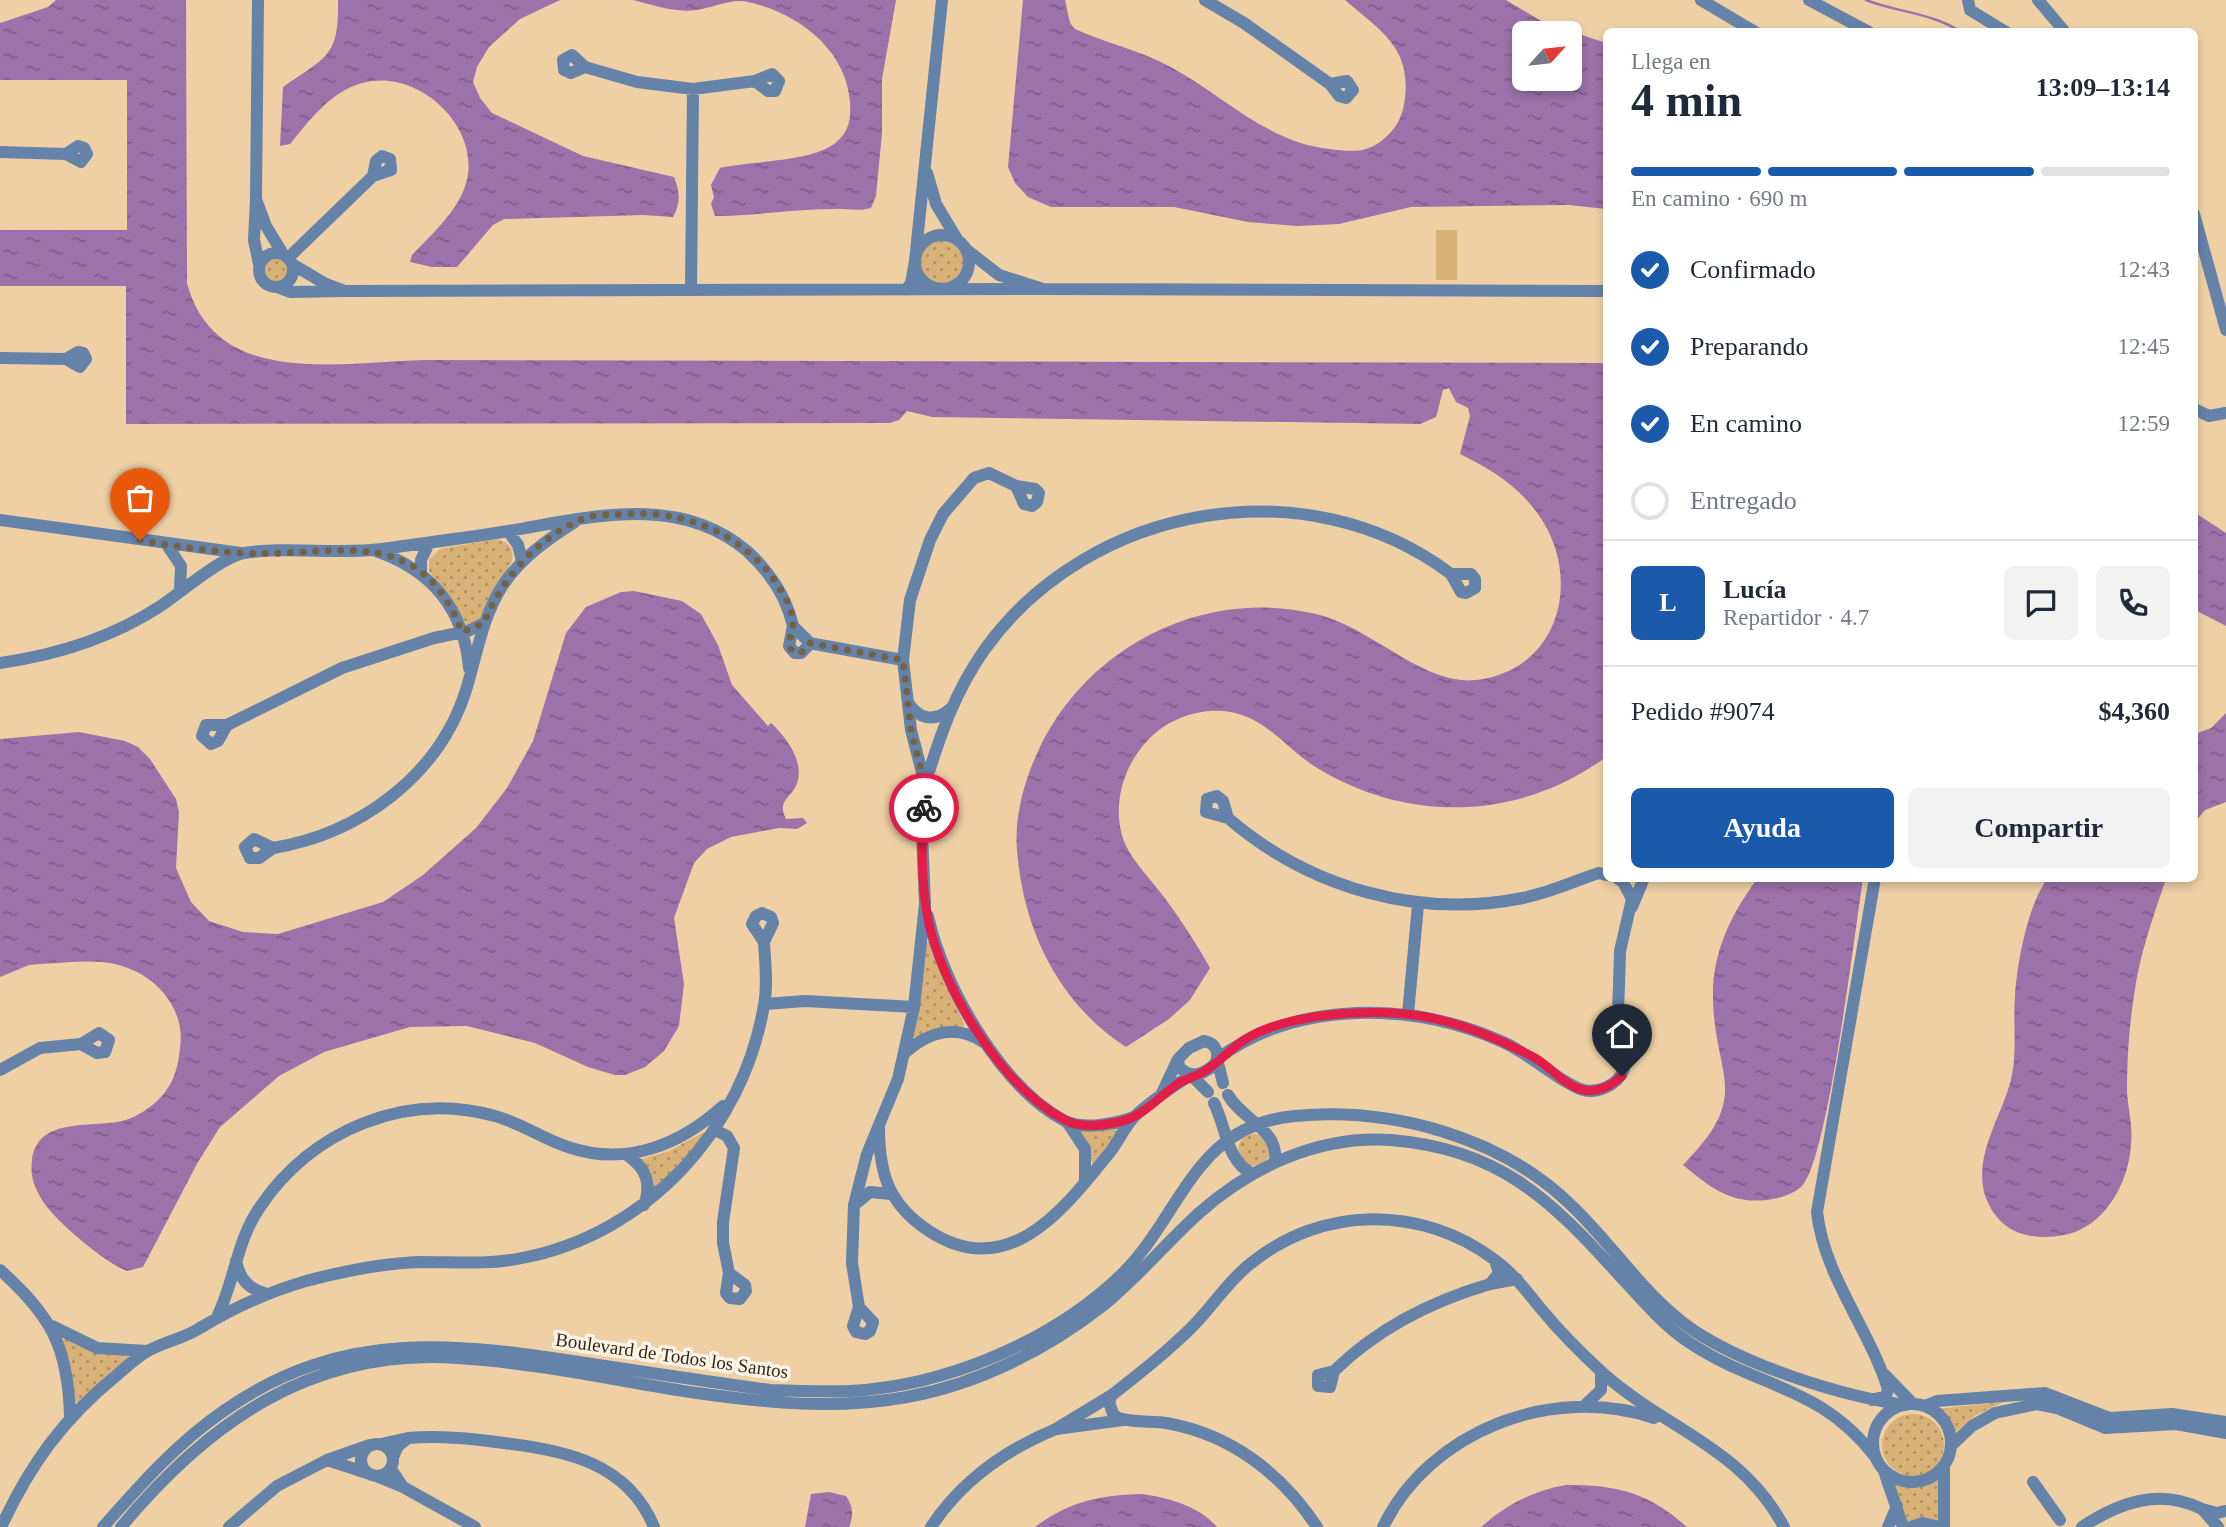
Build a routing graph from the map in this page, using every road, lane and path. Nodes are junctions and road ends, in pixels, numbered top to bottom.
1 (258, 0) edge
2 (942, 0) edge
3 (1205, 0) edge
4 (1701, 0) edge
5 (1809, 0) edge
6 (1968, 0) edge
7 (2038, 0) edge
8 (1224, 4) edge
9 (1748, 28) edge
10 (1862, 28) edge
11 (1999, 28) edge
12 (2062, 28) edge
13 (585, 67) dead end
14 (755, 81) dead end
15 (1330, 84) dead end
16 (693, 89) junction
17 (0, 152) edge
18 (66, 154) dead end
19 (925, 155) junction
20 (373, 176) dead end
21 (256, 199) junction
22 (2198, 228) edge
23 (957, 239) junction
24 (967, 250) junction
25 (288, 259) junction
26 (915, 261) junction
27 (259, 264) junction
28 (277, 287) junction
29 (1044, 289) junction
30 (691, 290) junction
31 (906, 290) junction
32 (941, 290) junction
33 (345, 291) junction
34 (1603, 291) edge
35 (2226, 330) edge
36 (0, 358) edge
37 (66, 359) dead end
38 (2198, 411) edge
39 (2226, 413) edge
40 (1016, 486) dead end
41 (582, 519) junction
42 (0, 520) edge
43 (508, 531) junction
44 (429, 542) junction
45 (167, 545) junction
46 (374, 550) junction
47 (242, 553) junction
48 (522, 561) junction
49 (421, 573) junction
50 (1451, 573) dead end
51 (180, 590) junction
52 (484, 623) junction
53 (793, 626) junction
54 (462, 632) junction
55 (809, 643) junction
56 (903, 660) junction
57 (0, 663) edge
58 (470, 678) junction
59 (907, 702) junction
60 (950, 709) junction
61 (227, 725) dead end
62 (925, 784) junction
63 (1228, 818) dead end
64 (273, 848) dead end
65 (1603, 872) edge
66 (1621, 882) edge
67 (1642, 882) edge
68 (1874, 882) edge
69 (925, 904) junction
70 (1418, 905) junction
71 (1632, 907) junction
72 (764, 942) dead end
73 (765, 1003) junction
74 (914, 1007) junction
75 (1408, 1014) junction
76 (1247, 1038) junction
77 (1205, 1041) junction
78 (81, 1044) dead end
79 (986, 1044) junction
80 (906, 1052) junction
81 (1178, 1059) junction
82 (1217, 1059) junction
83 (0, 1070) edge
84 (1191, 1075) junction
85 (1160, 1095) junction
86 (1228, 1095) junction
87 (729, 1102) junction
88 (1214, 1103) junction
89 (1134, 1117) junction
90 (1067, 1122) junction
91 (1257, 1126) junction
92 (879, 1127) junction
93 (715, 1130) junction
94 (1229, 1140) junction
95 (627, 1155) junction
96 (1275, 1161) junction
97 (1251, 1173) junction
98 (1085, 1181) junction
99 (891, 1194) junction
100 (644, 1205) junction
101 (854, 1205) junction
102 (235, 1258) junction
103 (1495, 1259) junction
104 (0, 1270) edge
105 (729, 1273) dead end
106 (1517, 1279) junction
107 (1490, 1284) junction
108 (267, 1294) junction
109 (859, 1307) dead end
110 (218, 1315) junction
111 (52, 1326) junction
112 (147, 1351) junction
113 (1335, 1371) dead end
114 (1601, 1371) junction
115 (1883, 1373) junction
116 (1620, 1388) junction
117 (1112, 1395) junction
118 (1870, 1400) junction
119 (1914, 1405) junction
120 (1584, 1406) junction
121 (1609, 1408) junction
122 (70, 1416) junction
123 (1125, 1420) junction
124 (2226, 1422) edge
125 (1672, 1425) junction
126 (1056, 1429) junction
127 (2226, 1433) edge
128 (408, 1438) junction
129 (375, 1444) junction
130 (1951, 1446) junction
131 (327, 1460) junction
132 (392, 1463) junction
133 (1879, 1463) junction
134 (1944, 1466) junction
135 (372, 1474) junction
136 (2033, 1482) dead end
137 (403, 1487) junction
138 (17, 1494) junction
139 (0, 1506) edge
140 (1897, 1506) junction
141 (2202, 1509) junction
142 (2225, 1510) edge
143 (2061, 1523) edge
144 (2, 1525) edge
145 (2083, 1526) edge
146 (103, 1527) edge
147 (121, 1527) edge
148 (229, 1527) edge
149 (475, 1527) edge
150 (654, 1527) edge
151 (930, 1527) edge
152 (1317, 1527) edge
153 (1383, 1527) edge
154 (1784, 1527) edge
155 (1888, 1527) edge
156 (1903, 1527) edge
157 (1911, 1527) edge
158 (1942, 1527) edge
159 (2219, 1527) edge

1 - 21 street
2 - 19 street
3 - 8 street
4 - 9 street
5 - 10 street
6 - 11 street
7 - 12 street
8 - 15 street
13 - 16 street
14 - 16 street
16 - 30 street
17 - 18 street
19 - 23 street
19 - 26 street
20 - 25 street
21 - 25 street
21 - 27 street
22 - 35 street
23 - 24 street
23 - 26 street
24 - 29 street
24 - 32 street
25 - 27 street
25 - 28 street
25 - 33 street
26 - 31 street
26 - 32 street
27 - 28 street
28 - 33 street
29 - 32 street
29 - 34 street
30 - 31 street
30 - 33 street
31 - 32 street
36 - 37 street
38 - 39 street
40 - 56 street
41 - 43 street
41 - 48 street
41 - 53 street
42 - 45 street
43 - 44 street
43 - 48 street
44 - 46 street
44 - 49 street
45 - 47 street
45 - 51 street
46 - 47 street
46 - 49 street
47 - 51 street
48 - 52 street
49 - 54 street
50 - 60 street
51 - 57 street
52 - 54 street
52 - 58 street
53 - 55 street
53 - 55 street
54 - 58 street
54 - 61 street
55 - 56 street
56 - 59 street
58 - 64 street
59 - 60 street
59 - 62 street
60 - 62 street
62 - 69 street
63 - 70 street
65 - 70 street
66 - 71 street
67 - 71 street
68 - 115 street
69 - 74 street
69 - 79 street
70 - 75 street
71 - 75 street
72 - 73 street
73 - 74 street
73 - 87 street
74 - 80 street
75 - 76 street
76 - 77 street
76 - 82 street
77 - 81 street
77 - 82 street
78 - 83 street
79 - 80 street
79 - 90 street
80 - 92 street
81 - 84 street
81 - 85 street
82 - 84 street
82 - 86 street
84 - 85 street
84 - 88 street
85 - 89 street
86 - 88 street
86 - 91 street
87 - 93 street
87 - 95 street
88 - 94 street
89 - 90 street
89 - 98 street
90 - 98 street
91 - 94 street, Boulevard de Todos los Santos
91 - 96 street
91 - 118 street, Boulevard de Todos los Santos
92 - 99 street
92 - 101 street
93 - 100 street
93 - 105 street
94 - 97 street
94 - 146 street, Boulevard de Todos los Santos
95 - 100 street
95 - 102 street
96 - 97 street, Boulevard de Todos los Santos
96 - 133 street, Boulevard de Todos los Santos
97 - 147 street, Boulevard de Todos los Santos
98 - 99 street
99 - 101 street
100 - 108 street
101 - 109 street
102 - 108 street
102 - 110 street
103 - 106 street
103 - 107 street
103 - 117 street
104 - 111 street
106 - 107 street
106 - 114 street
107 - 113 street
108 - 110 street
110 - 112 street
111 - 112 street
111 - 122 street
112 - 122 street
114 - 116 street
114 - 120 street
115 - 118 street
115 - 119 street
116 - 121 street
116 - 125 street
117 - 123 street
117 - 126 street
118 - 119 street, Boulevard de Todos los Santos
119 - 124 street, Boulevard de Todos los Santos
119 - 130 street
119 - 133 street
120 - 121 street
120 - 153 street
121 - 125 street
122 - 138 street
123 - 126 street
123 - 152 street
125 - 154 street
126 - 151 street
127 - 130 street
128 - 129 street
128 - 132 street
128 - 150 street
129 - 131 street
129 - 132 street
129 - 135 street
130 - 134 street
131 - 135 street
131 - 148 street
132 - 135 street
132 - 137 street
133 - 134 street
133 - 140 street
134 - 158 street
135 - 137 street
136 - 143 street
137 - 149 street
138 - 139 street
138 - 144 street
140 - 155 street
140 - 156 street
141 - 142 street
141 - 145 street
141 - 159 street
142 - 159 street
143 - 145 street
157 - 158 street

